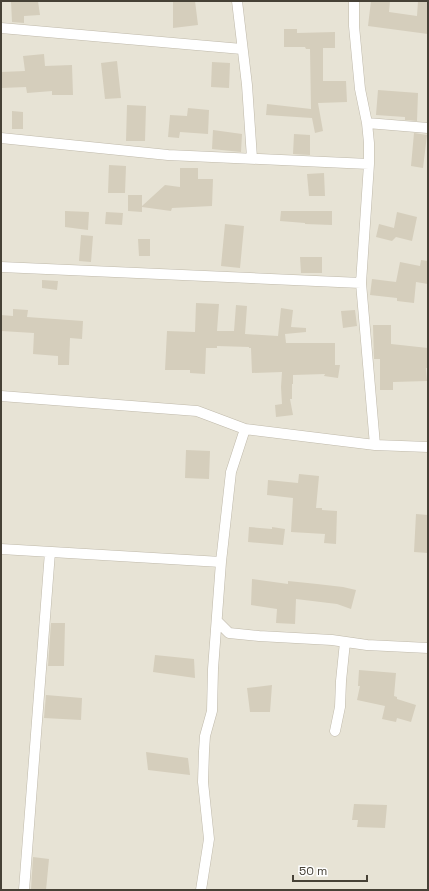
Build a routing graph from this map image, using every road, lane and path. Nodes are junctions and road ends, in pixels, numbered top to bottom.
1 (237, 1) edge
2 (354, 1) edge
3 (1, 28) edge
4 (242, 49) junction
5 (368, 123) junction
6 (428, 128) edge
7 (1, 138) edge
8 (252, 158) junction
9 (369, 164) junction
10 (1, 267) edge
11 (360, 283) junction
12 (1, 396) edge
13 (245, 429) junction
14 (375, 445) junction
15 (428, 447) edge
16 (1, 549) edge
17 (50, 552) junction
18 (221, 562) junction
19 (217, 621) junction
20 (345, 642) junction
21 (428, 648) edge
22 (335, 731) dead end
23 (24, 890) edge
24 (201, 890) edge

1 - 4 street
2 - 5 street
3 - 4 street
4 - 8 street
5 - 6 street
5 - 9 street
7 - 8 street
8 - 9 street
9 - 11 street
10 - 11 street
11 - 14 street
12 - 13 street
13 - 14 street
13 - 18 street
14 - 15 street
16 - 17 street
17 - 18 street
17 - 23 street
18 - 19 street
19 - 20 street
19 - 24 street
20 - 21 street
20 - 22 street

